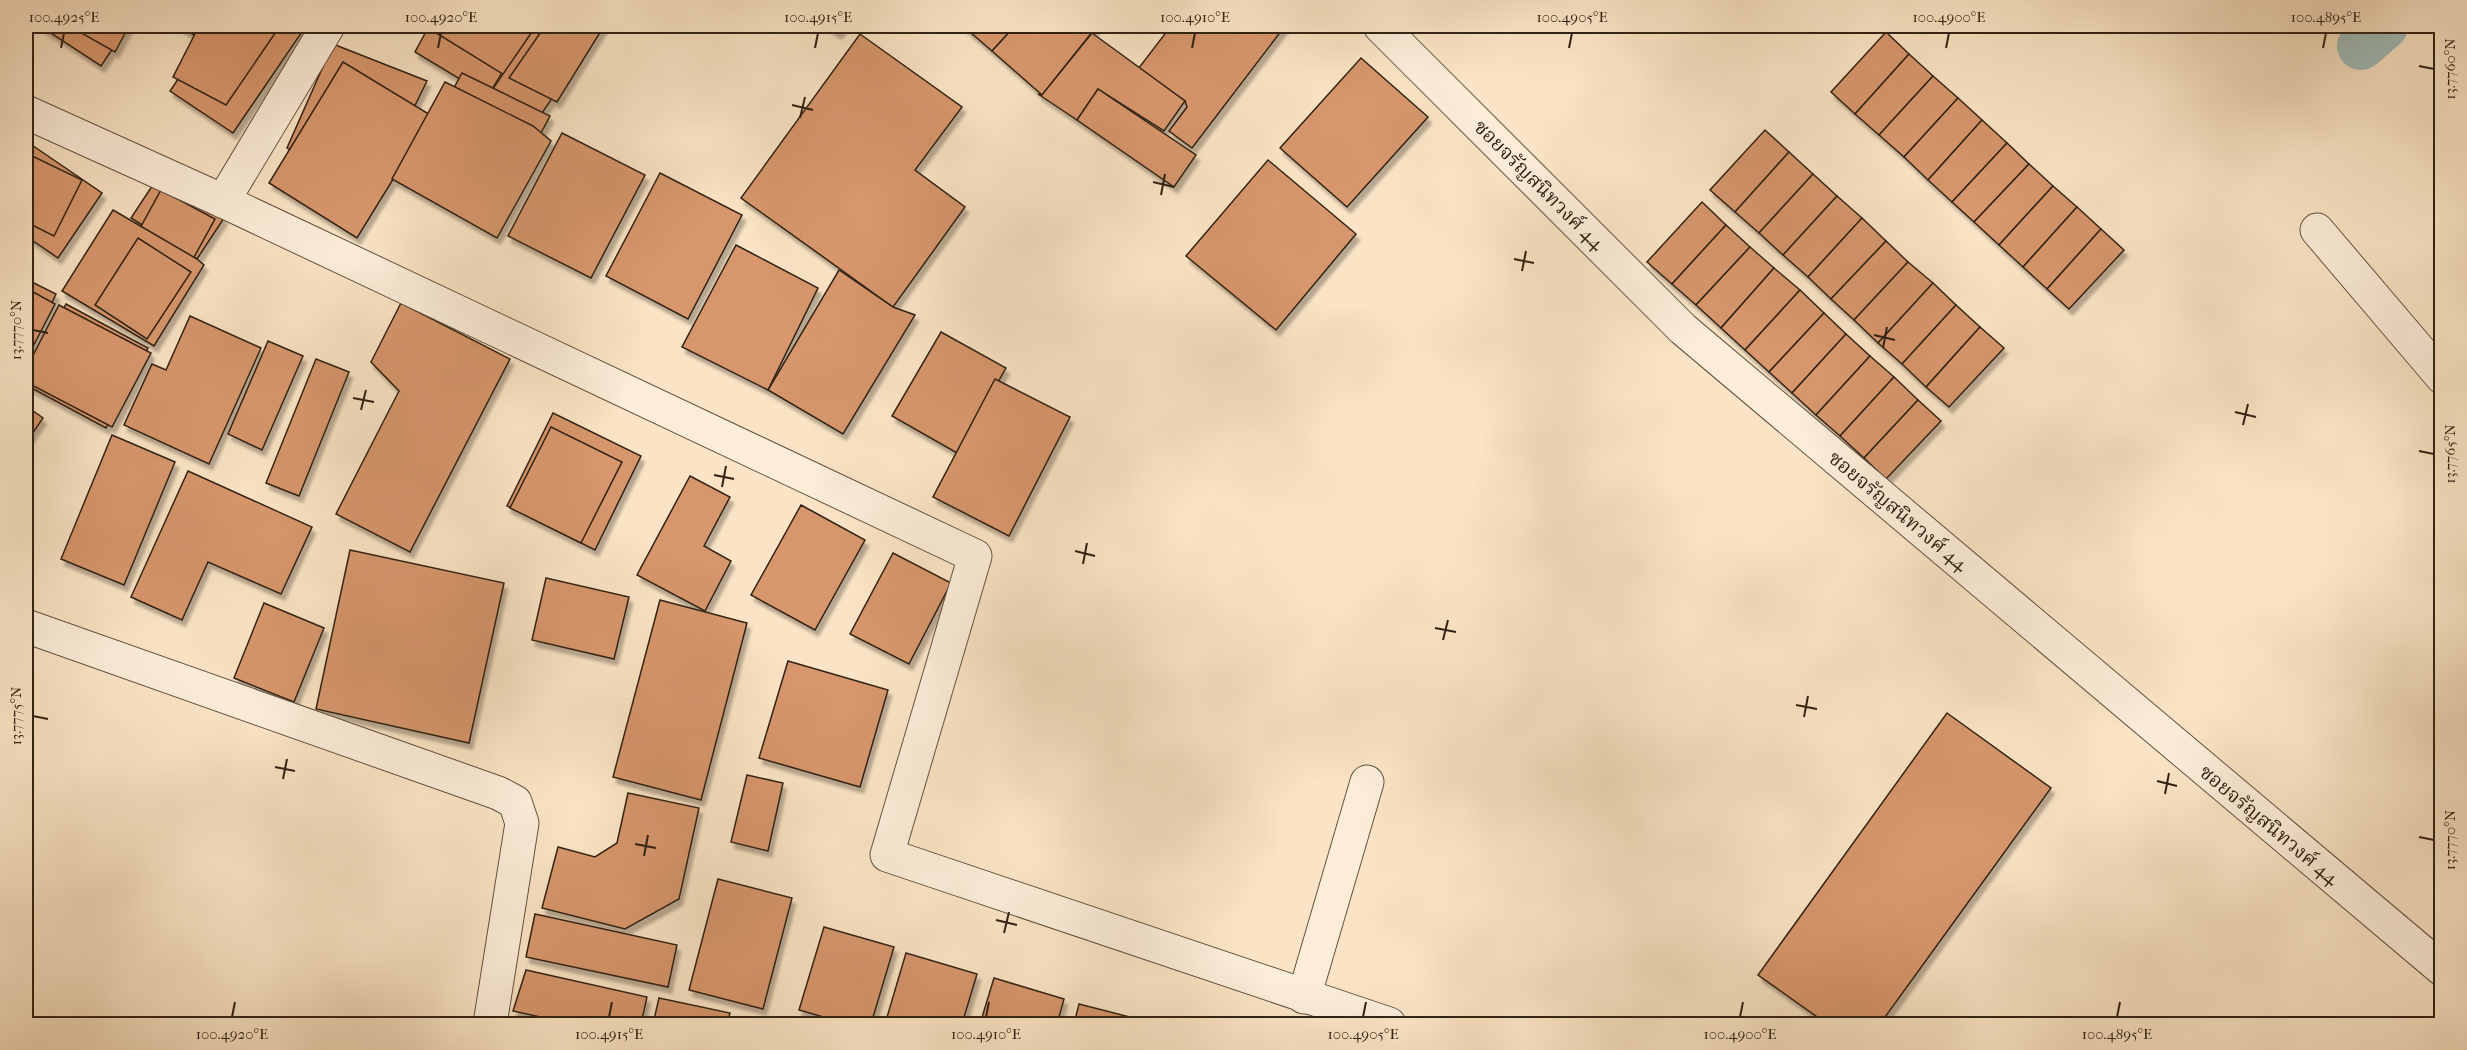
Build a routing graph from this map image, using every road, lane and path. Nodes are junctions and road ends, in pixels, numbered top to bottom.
1 (328, 26) edge
2 (1380, 26) edge
3 (26, 112) edge
4 (223, 201) junction
5 (2317, 230) dead end
6 (2442, 378) edge
7 (26, 626) edge
8 (1367, 782) dead end
9 (2442, 969) edge
10 (1304, 997) junction
11 (490, 1024) edge
12 (1389, 1024) edge

1 - 4 street
2 - 9 street, ซอยจรัญสนิทวงศ์ 44
3 - 4 street
4 - 10 street
5 - 6 street
7 - 11 street
8 - 10 street
10 - 12 street

